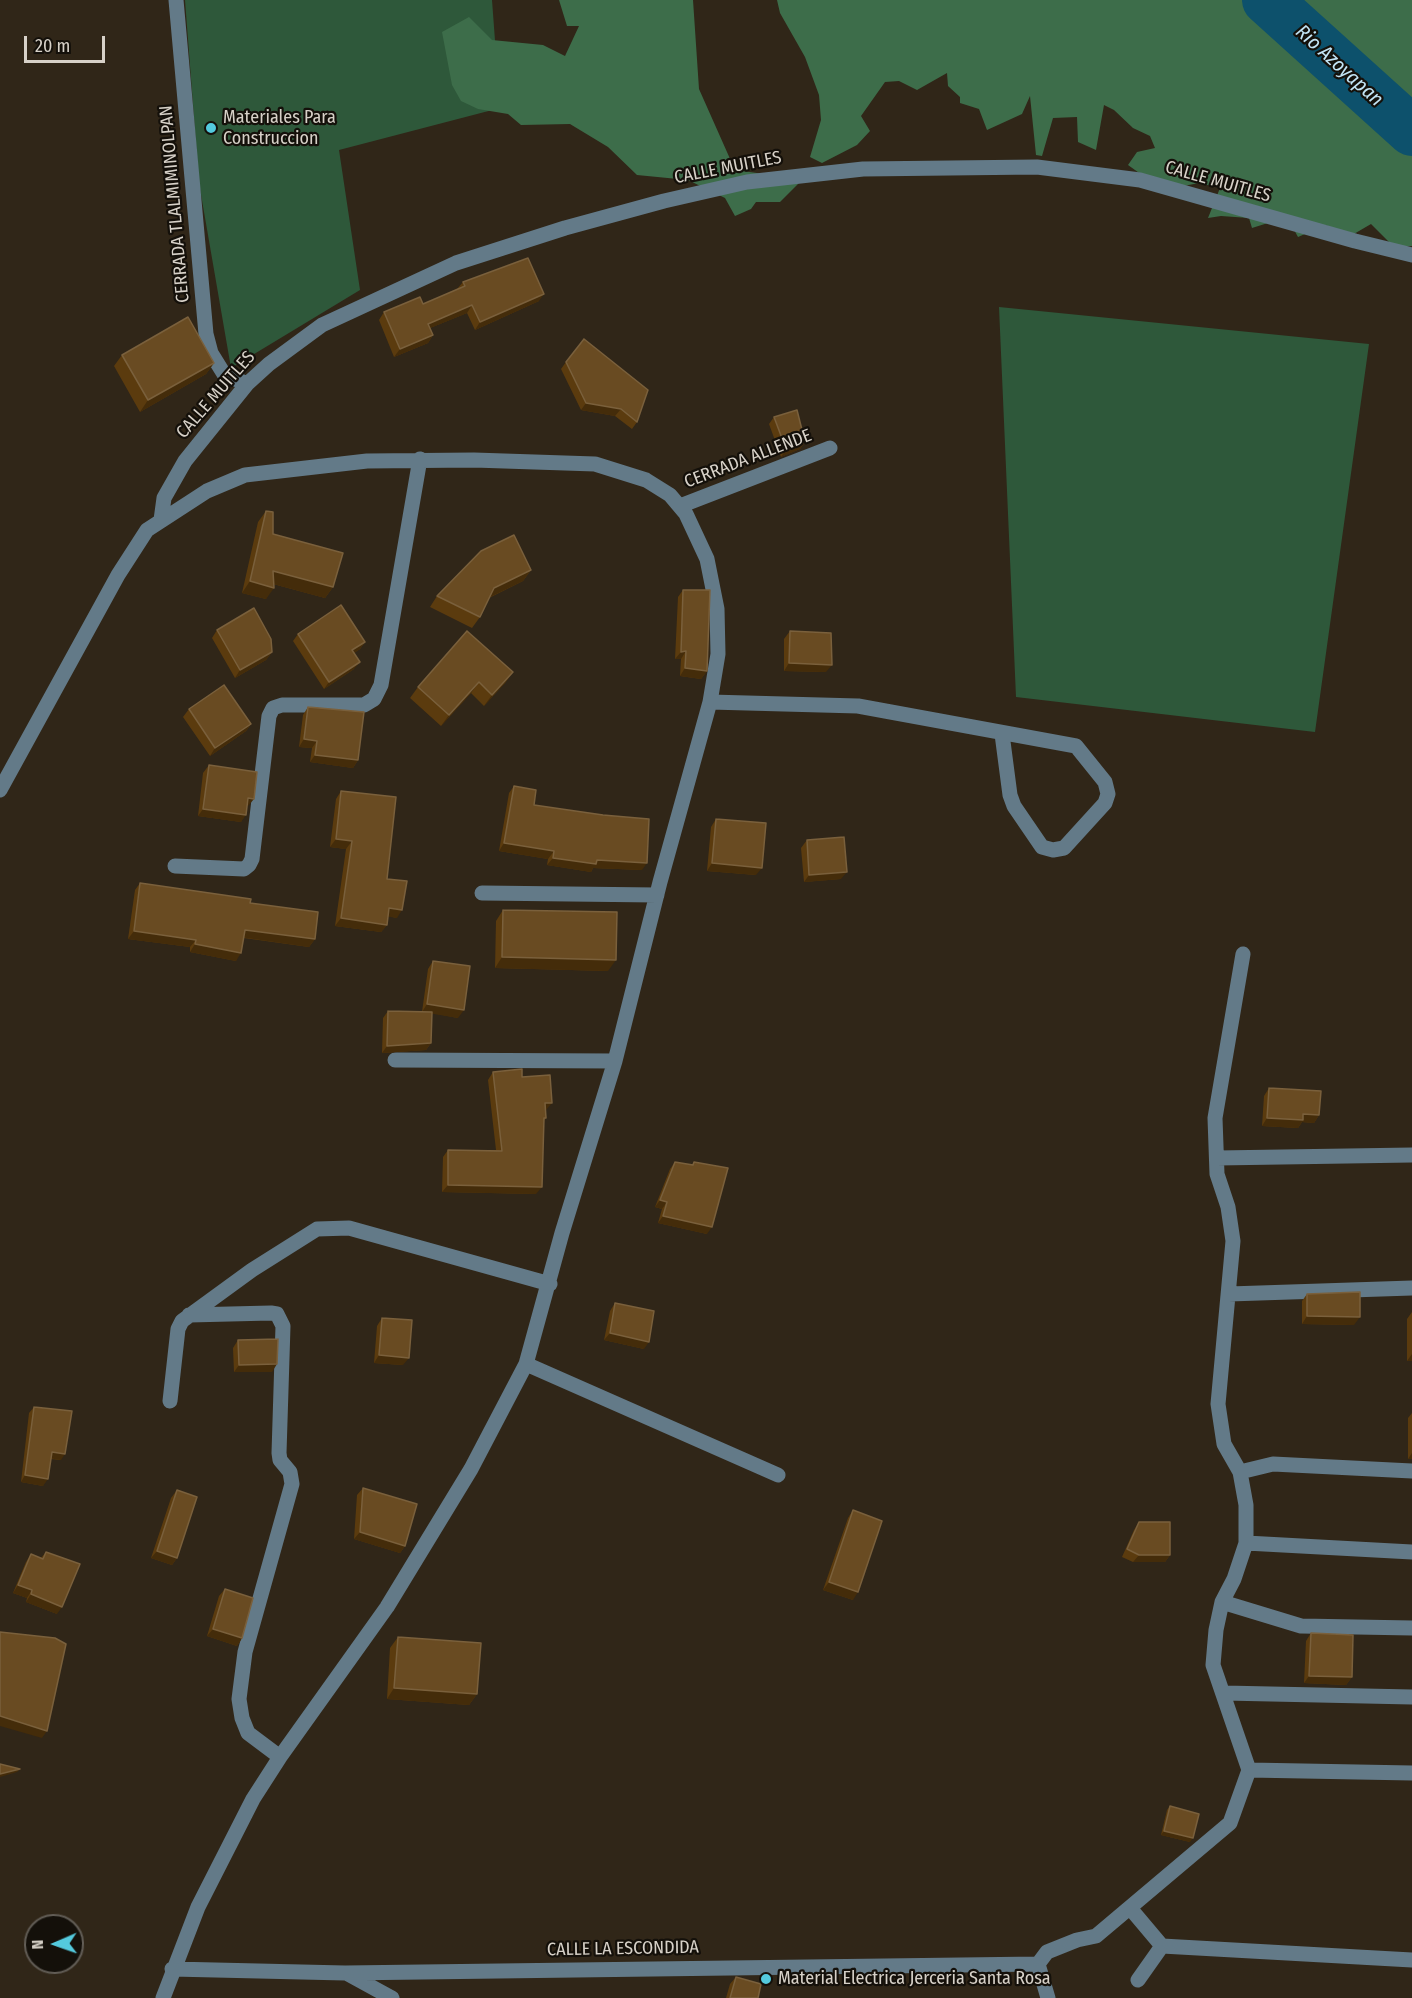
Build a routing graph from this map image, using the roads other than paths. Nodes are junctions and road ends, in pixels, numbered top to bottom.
1 (176, 0) edge
2 (1412, 255) edge
3 (247, 384) junction
4 (830, 448) dead end
5 (420, 459) junction
6 (680, 506) junction
7 (161, 520) junction
8 (710, 702) junction
9 (1002, 734) junction
10 (0, 790) edge
11 (175, 866) dead end
12 (482, 893) dead end
13 (657, 895) junction
14 (1242, 954) dead end
15 (395, 1060) edge
16 (615, 1061) junction
17 (1412, 1155) edge
18 (1217, 1158) junction
19 (550, 1284) junction
20 (1412, 1288) edge
21 (1229, 1294) junction
22 (189, 1315) junction
23 (526, 1364) junction
24 (170, 1401) dead end
25 (1412, 1471) edge
26 (1240, 1472) junction
27 (778, 1475) dead end
28 (1245, 1543) junction
29 (1412, 1552) edge
30 (1222, 1602) junction
31 (1412, 1628) edge
32 (1224, 1693) junction
33 (1412, 1697) edge
34 (280, 1757) junction
35 (1249, 1770) junction
36 (1412, 1773) edge
37 (1130, 1908) junction
38 (1162, 1946) junction
39 (1412, 1960) edge
40 (1038, 1964) junction
41 (172, 1969) junction
42 (345, 1972) junction
43 (1138, 1980) dead end
44 (163, 1998) edge
45 (392, 1998) edge
46 (1048, 1998) edge

1 - 3 street, CERRADA TLALMIMINOLPAN
2 - 3 street, CALLE MUITLES
3 - 7 street, CALLE MUITLES
4 - 6 street, CERRADA ALLENDE
5 - 6 street
5 - 7 street
5 - 11 street
6 - 8 street
7 - 10 street
8 - 9 street
8 - 13 street
9 - 9 street
12 - 13 street
13 - 16 street
14 - 18 street
15 - 16 street
16 - 19 street
17 - 18 street
18 - 21 street
19 - 22 street
19 - 23 street
20 - 21 street
21 - 26 street
22 - 24 street
22 - 34 street
23 - 27 street
23 - 34 street
25 - 26 street
26 - 28 street
28 - 29 street
28 - 30 street
30 - 31 street
30 - 32 street
32 - 33 street
32 - 35 street
34 - 41 street
35 - 36 street
35 - 37 street
37 - 38 street
37 - 40 street
38 - 39 street
38 - 43 street
40 - 42 street, CALLE LA ESCONDIDA
40 - 46 street
41 - 42 street, CALLE LA ESCONDIDA
41 - 44 street
42 - 45 street

